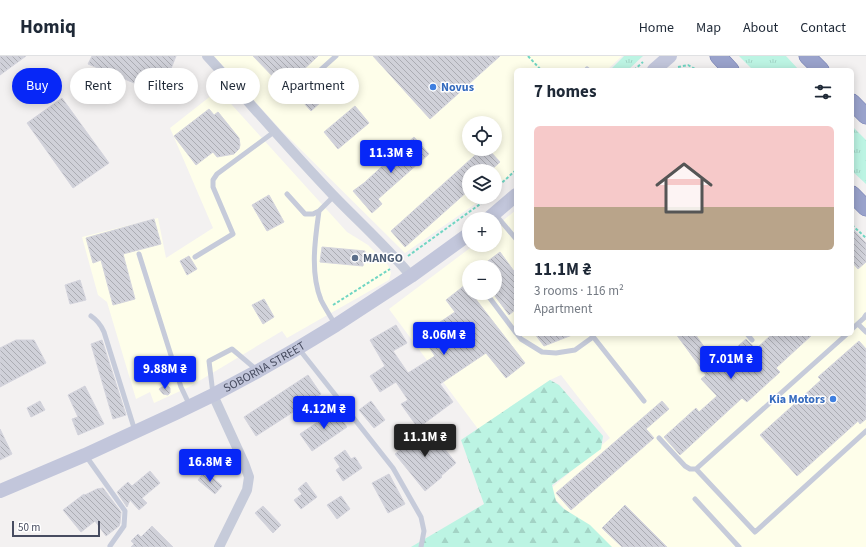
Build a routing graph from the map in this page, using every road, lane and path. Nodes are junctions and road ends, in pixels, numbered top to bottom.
1 (207, 56) edge
2 (336, 56) edge
3 (528, 56) edge
4 (669, 56) edge
5 (718, 56) edge
6 (807, 56) edge
7 (323, 68) edge
8 (539, 68) edge
9 (656, 68) edge
10 (693, 68) edge
11 (729, 68) edge
12 (819, 68) edge
13 (854, 104) edge
14 (866, 116) edge
15 (274, 132) junction
16 (514, 172) edge
17 (502, 182) edge
18 (287, 194) dead end
19 (334, 196) junction
20 (854, 196) edge
21 (514, 197) edge
22 (866, 208) edge
23 (319, 211) junction
24 (497, 212) edge
25 (502, 226) edge
26 (854, 227) edge
27 (514, 238) edge
28 (866, 238) edge
29 (462, 239) edge
30 (138, 254) dead end
31 (195, 257) dead end
32 (411, 276) junction
33 (491, 300) edge
34 (866, 315) edge
35 (90, 316) dead end
36 (858, 324) junction
37 (336, 325) junction
38 (854, 327) edge
39 (514, 330) edge
40 (866, 332) edge
41 (518, 336) edge
42 (591, 336) edge
43 (593, 336) edge
44 (749, 336) edge
45 (845, 336) edge
46 (752, 340) dead end
47 (298, 348) junction
48 (258, 371) junction
49 (213, 395) junction
50 (644, 401) dead end
51 (190, 407) junction
52 (866, 431) edge
53 (135, 432) junction
54 (659, 438) dead end
55 (85, 455) junction
56 (696, 469) junction
57 (0, 491) edge
58 (695, 499) dead end
59 (110, 546) dead end
60 (219, 547) edge
61 (421, 547) edge
62 (739, 547) edge

1 - 15 street
2 - 7 lane
3 - 8 path
4 - 9 main road
4 - 10 path
5 - 11 highway
6 - 12 highway
13 - 14 highway
15 - 19 street
15 - 31 lane
16 - 17 path
18 - 23 lane
19 - 23 lane
19 - 32 street
20 - 22 highway
21 - 24 main road
23 - 37 lane
25 - 27 lane
26 - 28 path
29 - 32 main road, SOBORNA STREET
30 - 51 lane
32 - 37 main road, SOBORNA STREET
33 - 39 lane
34 - 36 lane
35 - 53 lane
36 - 38 lane
36 - 40 lane
37 - 47 main road, SOBORNA STREET
41 - 42 lane
43 - 50 lane
44 - 46 lane
45 - 56 lane
47 - 48 main road, SOBORNA STREET
47 - 61 lane
48 - 49 main road, SOBORNA STREET
48 - 49 lane
49 - 51 main road, SOBORNA STREET
49 - 60 street
51 - 53 main road, SOBORNA STREET
52 - 56 lane
53 - 55 main road, SOBORNA STREET
54 - 56 lane
55 - 57 main road, SOBORNA STREET
55 - 59 lane
58 - 62 lane

